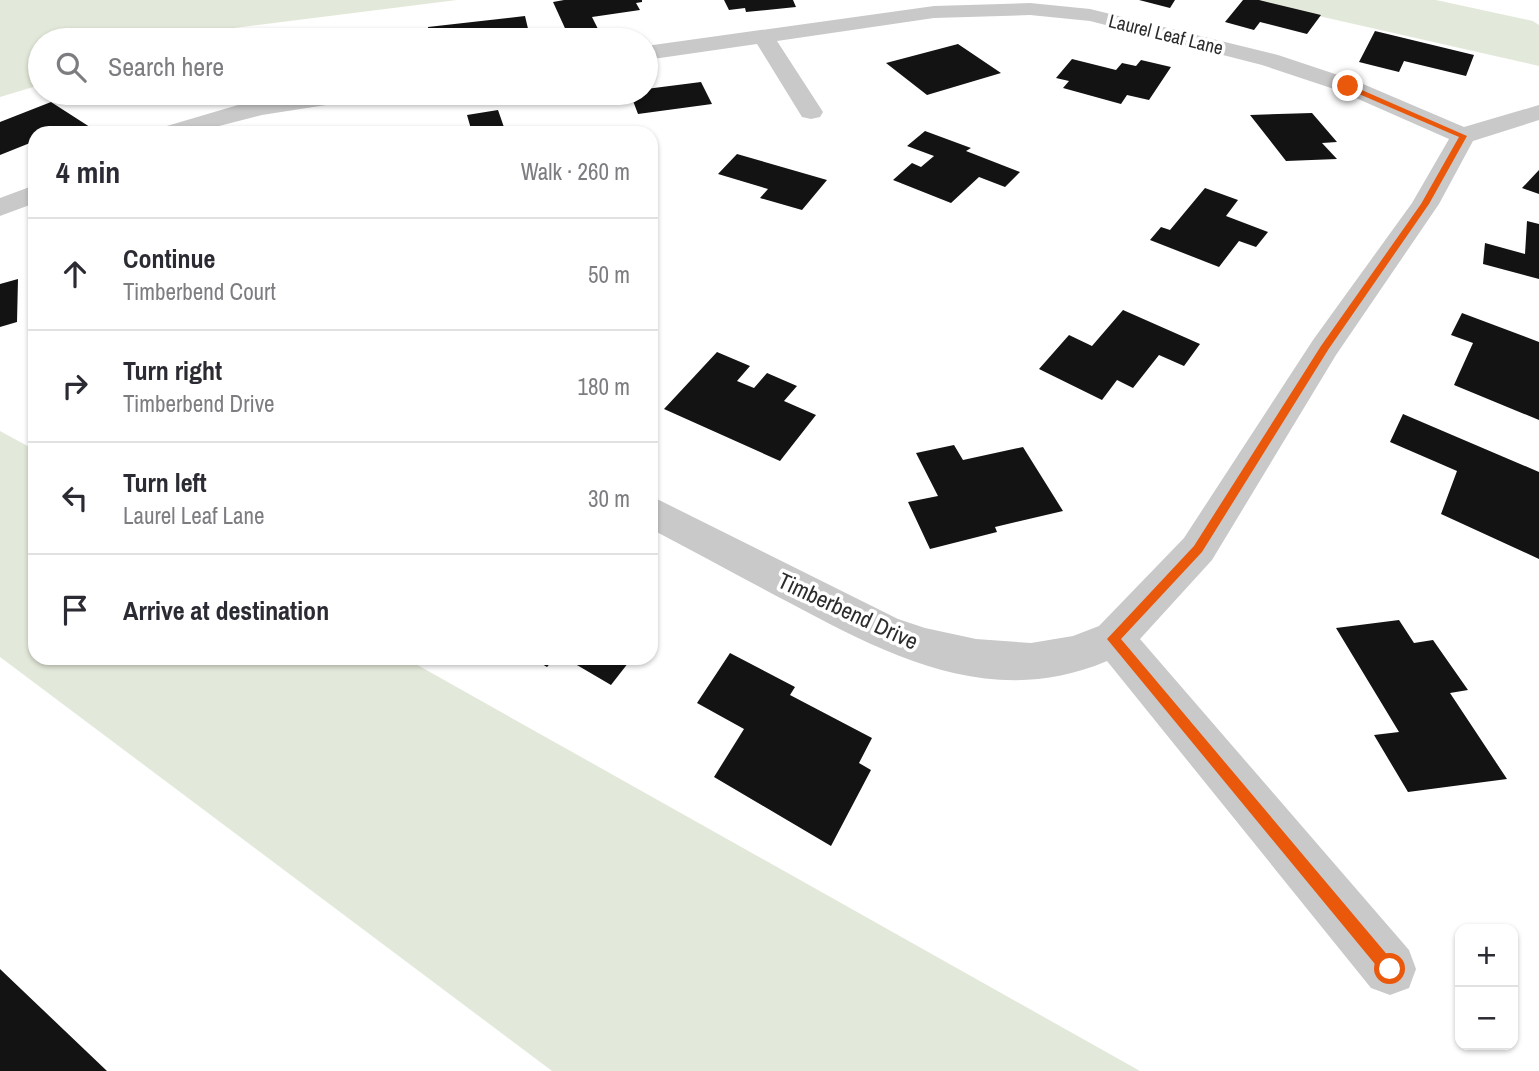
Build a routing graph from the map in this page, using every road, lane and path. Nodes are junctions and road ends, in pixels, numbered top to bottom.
1 (764, 38) junction
2 (658, 51) edge
3 (278, 105) edge
4 (811, 111) dead end
5 (1539, 112) edge
6 (187, 126) edge
7 (1463, 136) junction
8 (28, 197) edge
9 (0, 208) edge
10 (658, 515) edge
11 (1114, 639) junction
12 (1390, 969) dead end

1 - 2 street, Laurel Leaf Lane
1 - 4 street
1 - 7 street, Laurel Leaf Lane
3 - 6 street
5 - 7 street
7 - 11 street, Timberbend Drive
8 - 9 street
10 - 11 street, Timberbend Drive
11 - 12 street

